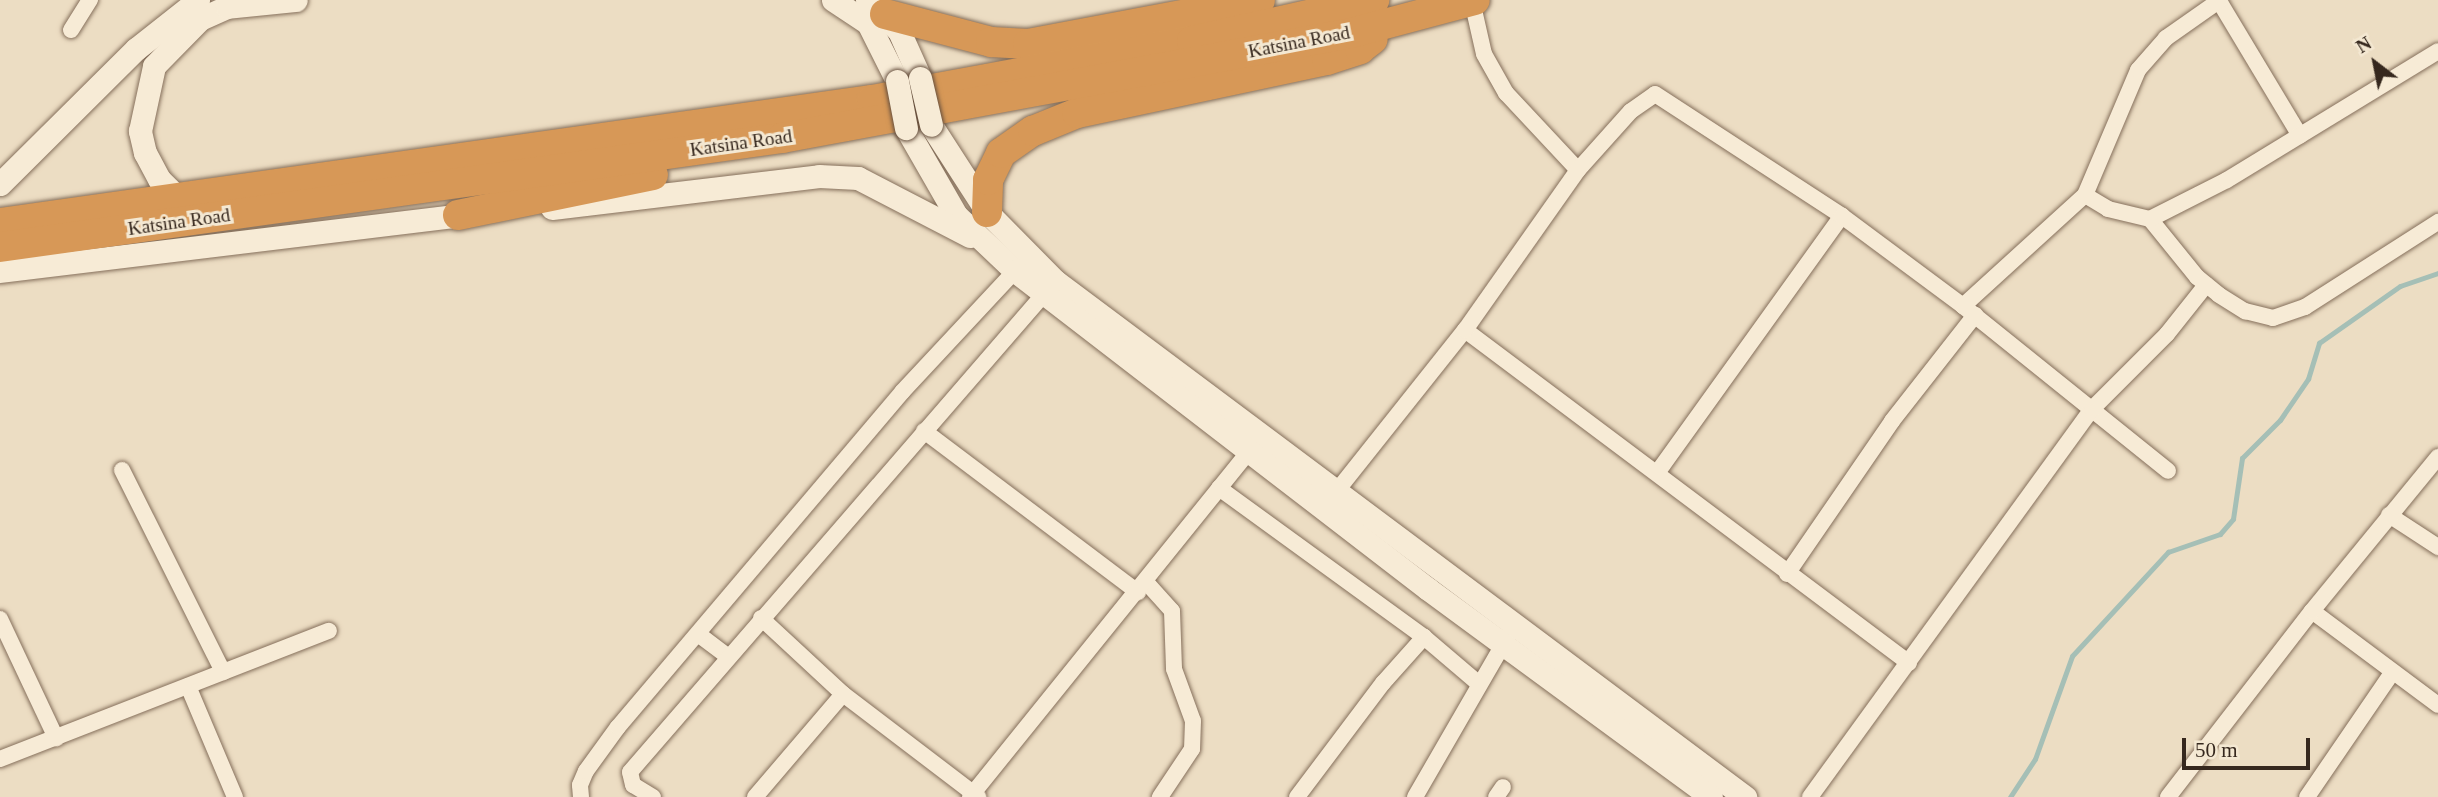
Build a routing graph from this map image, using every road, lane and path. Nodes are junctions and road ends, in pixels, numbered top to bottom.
1 (90, 0) edge
2 (198, 0) edge
3 (296, 0) edge
4 (833, 0) edge
5 (1260, 0) edge
6 (1373, 0) edge
7 (1473, 0) edge
8 (2219, 0) edge
9 (876, 7) edge
10 (1396, 21) junction
11 (71, 30) dead end
12 (2438, 51) edge
13 (909, 80) junction
14 (860, 124) junction
15 (2300, 136) junction
16 (1578, 170) junction
17 (0, 184) edge
18 (2085, 195) junction
19 (177, 197) junction
20 (987, 212) junction
21 (458, 215) junction
22 (1842, 216) junction
23 (2150, 219) junction
24 (2438, 222) edge
25 (0, 223) edge
26 (982, 242) junction
27 (0, 247) edge
28 (0, 271) edge
29 (1015, 271) junction
30 (2206, 285) junction
31 (1044, 295) junction
32 (1969, 310) junction
33 (1465, 330) junction
34 (2092, 409) junction
35 (924, 431) junction
36 (1250, 450) junction
37 (2438, 457) edge
38 (122, 470) dead end
39 (2168, 471) dead end
40 (1657, 473) junction
41 (1219, 488) junction
42 (1336, 492) junction
43 (2389, 515) junction
44 (2438, 547) edge
45 (1787, 574) junction
46 (1142, 587) junction
47 (2312, 611) junction
48 (761, 618) junction
49 (0, 619) edge
50 (1516, 626) junction
51 (329, 631) dead end
52 (698, 634) junction
53 (1424, 637) junction
54 (1502, 644) junction
55 (728, 657) junction
56 (1909, 663) junction
57 (223, 672) junction
58 (2392, 673) junction
59 (1479, 684) junction
60 (188, 686) junction
61 (843, 694) junction
62 (2438, 705) edge
63 (56, 738) junction
64 (0, 759) edge
65 (974, 795) edge
66 (235, 797) edge
67 (581, 797) edge
68 (653, 797) edge
69 (755, 797) edge
70 (1160, 797) edge
71 (1297, 797) edge
72 (1415, 797) edge
73 (1712, 797) edge
74 (1745, 797) edge
75 (1810, 797) edge
76 (2168, 797) edge
77 (2306, 797) edge

1 - 11 street
2 - 17 main road
3 - 19 main road
4 - 13 main road
5 - 9 highway
6 - 19 highway, Katsina Road
7 - 10 highway, Katsina Road
7 - 16 street
8 - 15 street
8 - 18 street
9 - 13 main road
10 - 14 highway, Katsina Road
10 - 20 highway
12 - 15 street
13 - 20 main road, bridge
13 - 26 main road, bridge
14 - 21 highway
14 - 27 highway, Katsina Road
15 - 23 street
16 - 22 street
16 - 33 street
18 - 23 street
18 - 32 street
19 - 25 highway, Katsina Road
20 - 42 main road
21 - 26 main road
21 - 28 main road
22 - 32 street
22 - 40 street
23 - 30 street
24 - 30 street
26 - 29 main road
29 - 31 main road
29 - 52 street
30 - 34 street
31 - 35 street
31 - 36 main road
32 - 34 street
32 - 45 street
33 - 40 street
33 - 42 street
34 - 39 street
34 - 56 street
35 - 46 street
35 - 48 street
36 - 41 street
36 - 54 main road
37 - 43 street
38 - 57 street
40 - 45 street
41 - 46 street
41 - 53 street
42 - 50 main road
43 - 44 street
43 - 47 street
45 - 56 street
46 - 65 street
46 - 70 street
47 - 58 street
47 - 76 street
48 - 55 street
48 - 61 street
49 - 63 street
50 - 54 street
50 - 74 main road
51 - 57 street
52 - 55 street
52 - 67 street
53 - 59 street
53 - 71 street
54 - 59 street
54 - 73 main road
55 - 68 street
56 - 75 street
57 - 60 street
58 - 62 street
58 - 77 street
59 - 72 street
60 - 63 street
60 - 66 street
61 - 65 street
61 - 69 street
63 - 64 street

